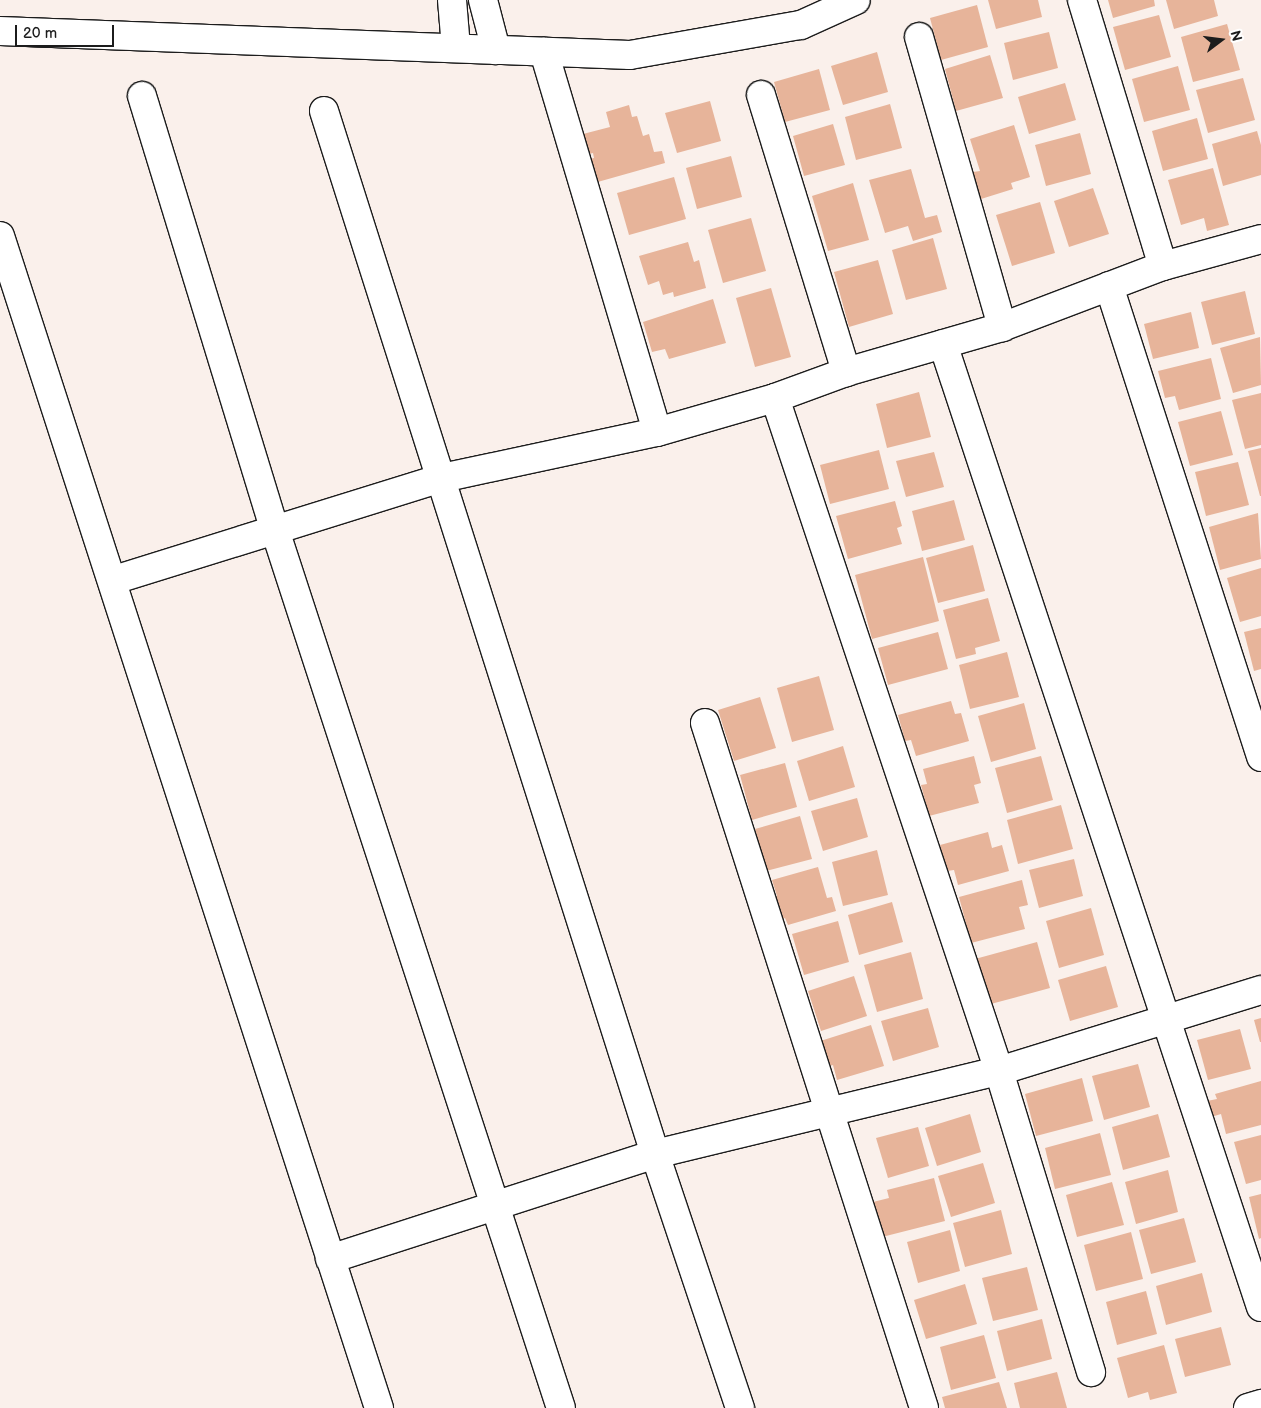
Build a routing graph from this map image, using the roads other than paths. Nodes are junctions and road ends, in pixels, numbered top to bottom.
1 (452, 0) edge
2 (483, 0) edge
3 (856, 0) edge
4 (1082, 0) edge
5 (0, 31) edge
6 (920, 36) dead end
7 (456, 48) junction
8 (496, 50) junction
9 (544, 52) junction
10 (761, 95) dead end
11 (142, 96) dead end
12 (324, 110) dead end
13 (0, 236) edge
14 (1261, 239) edge
15 (1163, 266) junction
16 (1109, 286) junction
17 (1002, 327) junction
18 (943, 344) junction
19 (846, 372) junction
20 (775, 398) junction
21 (658, 432) junction
22 (442, 478) junction
23 (275, 530) junction
24 (114, 580) junction
25 (705, 723) dead end
26 (1261, 757) edge
27 (1261, 990) edge
28 (1166, 1020) junction
29 (999, 1071) junction
30 (828, 1113) junction
31 (655, 1154) junction
32 (494, 1207) junction
33 (330, 1259) junction
34 (1261, 1307) edge
35 (1091, 1372) dead end
36 (1261, 1404) edge
37 (378, 1408) edge
38 (561, 1408) edge
39 (740, 1408) edge
40 (924, 1408) edge
41 (1248, 1408) edge

1 - 7 street
2 - 8 street
3 - 9 street
4 - 15 street
5 - 7 street
6 - 17 street
7 - 8 street
8 - 9 street
9 - 21 street
10 - 19 street
11 - 23 street
12 - 22 street
13 - 24 street
14 - 15 street
15 - 16 street
16 - 17 street
16 - 26 street
17 - 18 street
18 - 19 street
18 - 28 street
19 - 20 street
20 - 21 street
20 - 29 street
21 - 22 street
22 - 23 street
22 - 31 street
23 - 24 street
23 - 32 street
24 - 33 street
25 - 30 street
27 - 28 street
28 - 29 street
28 - 34 street
29 - 30 street
29 - 35 street
30 - 31 street
30 - 40 street
31 - 32 street
31 - 39 street
32 - 33 street
32 - 38 street
33 - 37 street
36 - 41 street

